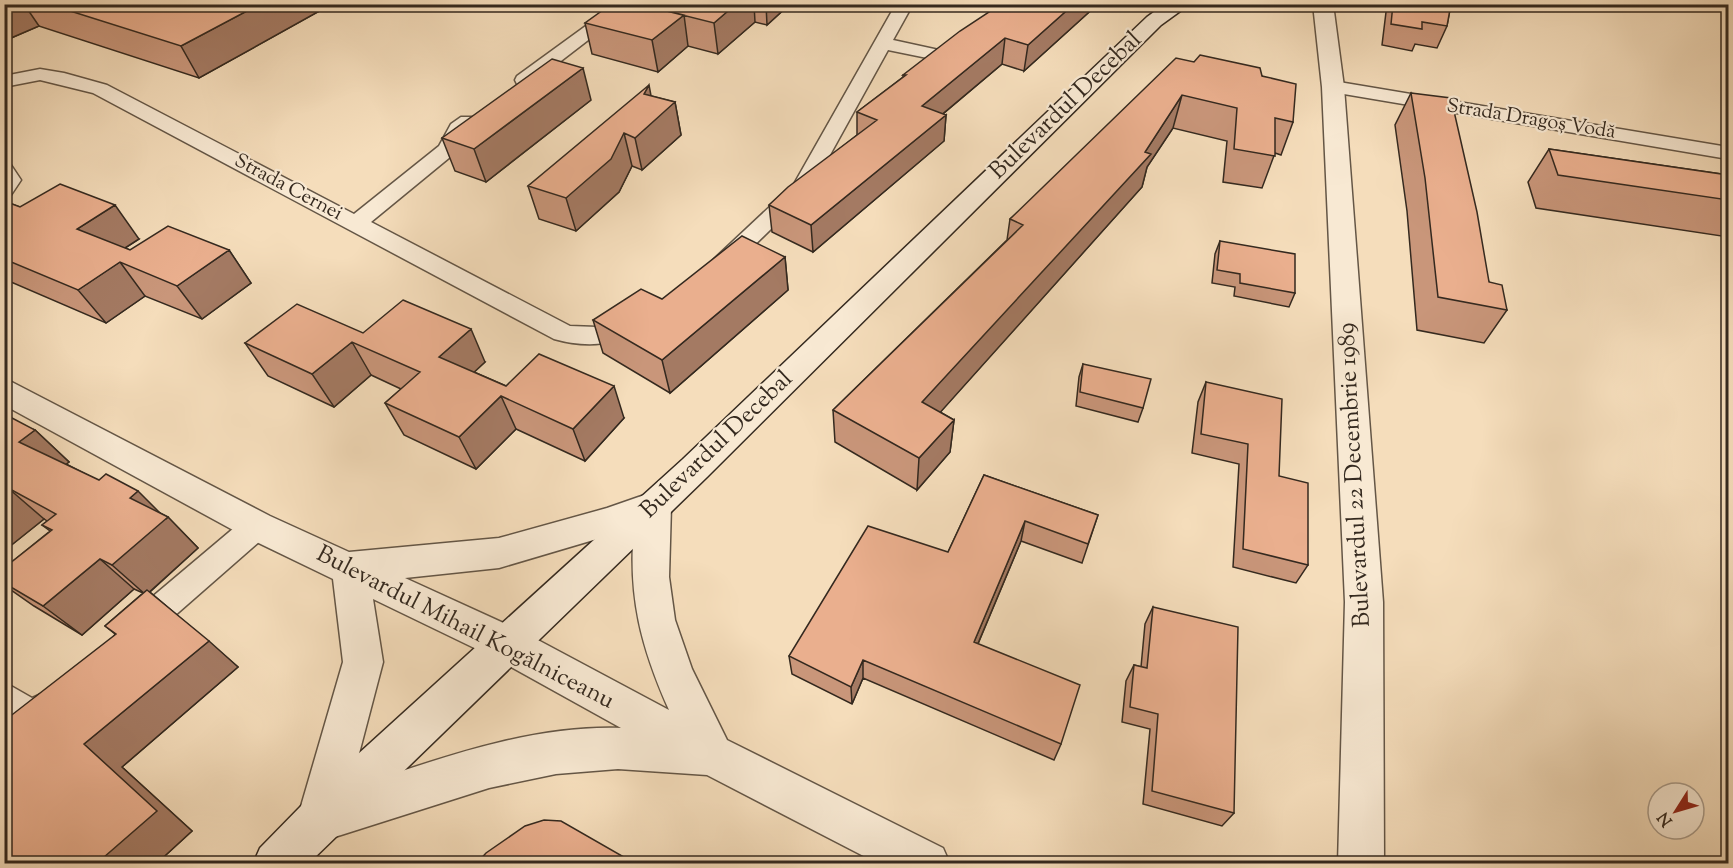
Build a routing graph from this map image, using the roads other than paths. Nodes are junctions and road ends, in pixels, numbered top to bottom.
1 (627, 4) edge
2 (905, 4) edge
3 (1180, 4) edge
4 (1323, 5) edge
5 (1159, 13) edge
6 (1345, 16) dead end
7 (885, 44) junction
8 (960, 44) edge
9 (942, 56) junction
10 (924, 70) edge
11 (4, 82) edge
12 (1333, 87) junction
13 (505, 94) edge
14 (487, 108) edge
15 (861, 120) edge
16 (825, 148) junction
17 (1728, 153) edge
18 (4, 170) edge
19 (4, 191) edge
20 (355, 224) junction
21 (708, 273) edge
22 (651, 308) edge
23 (4, 390) edge
24 (653, 506) junction
25 (257, 526) junction
26 (350, 568) junction
27 (507, 644) junction
28 (113, 650) edge
29 (69, 688) edge
30 (4, 698) edge
31 (712, 755) junction
32 (319, 820) junction
33 (276, 864) edge
34 (927, 864) edge
35 (1361, 864) edge

1 - 13 street
2 - 7 street
3 - 5 street, Bulevardul Decebal
4 - 12 street, Bulevardul 22 Decembrie 1989
5 - 24 street, Bulevardul Decebal
6 - 12 street, Bulevardul 22 Decembrie 1989
7 - 9 street
7 - 16 street
8 - 9 street
9 - 10 street
11 - 20 street, Strada Cernei
12 - 17 street, Strada Dragoș Vodă
12 - 35 street, Bulevardul 22 Decembrie 1989
14 - 20 street
15 - 16 street
16 - 21 street
18 - 19 street
20 - 22 street, Strada Cernei
23 - 25 street, Bulevardul Mihail Kogălniceanu
24 - 26 street
24 - 27 street, Bulevardul Decebal
24 - 31 street
25 - 26 street, Bulevardul Mihail Kogălniceanu
25 - 28 street
26 - 27 street, Bulevardul Mihail Kogălniceanu
26 - 32 street
27 - 31 street, Bulevardul Mihail Kogălniceanu
27 - 32 street, Bulevardul Decebal
29 - 30 street
31 - 32 street
31 - 34 street, Bulevardul Mihail Kogălniceanu
32 - 33 street, Bulevardul Decebal

